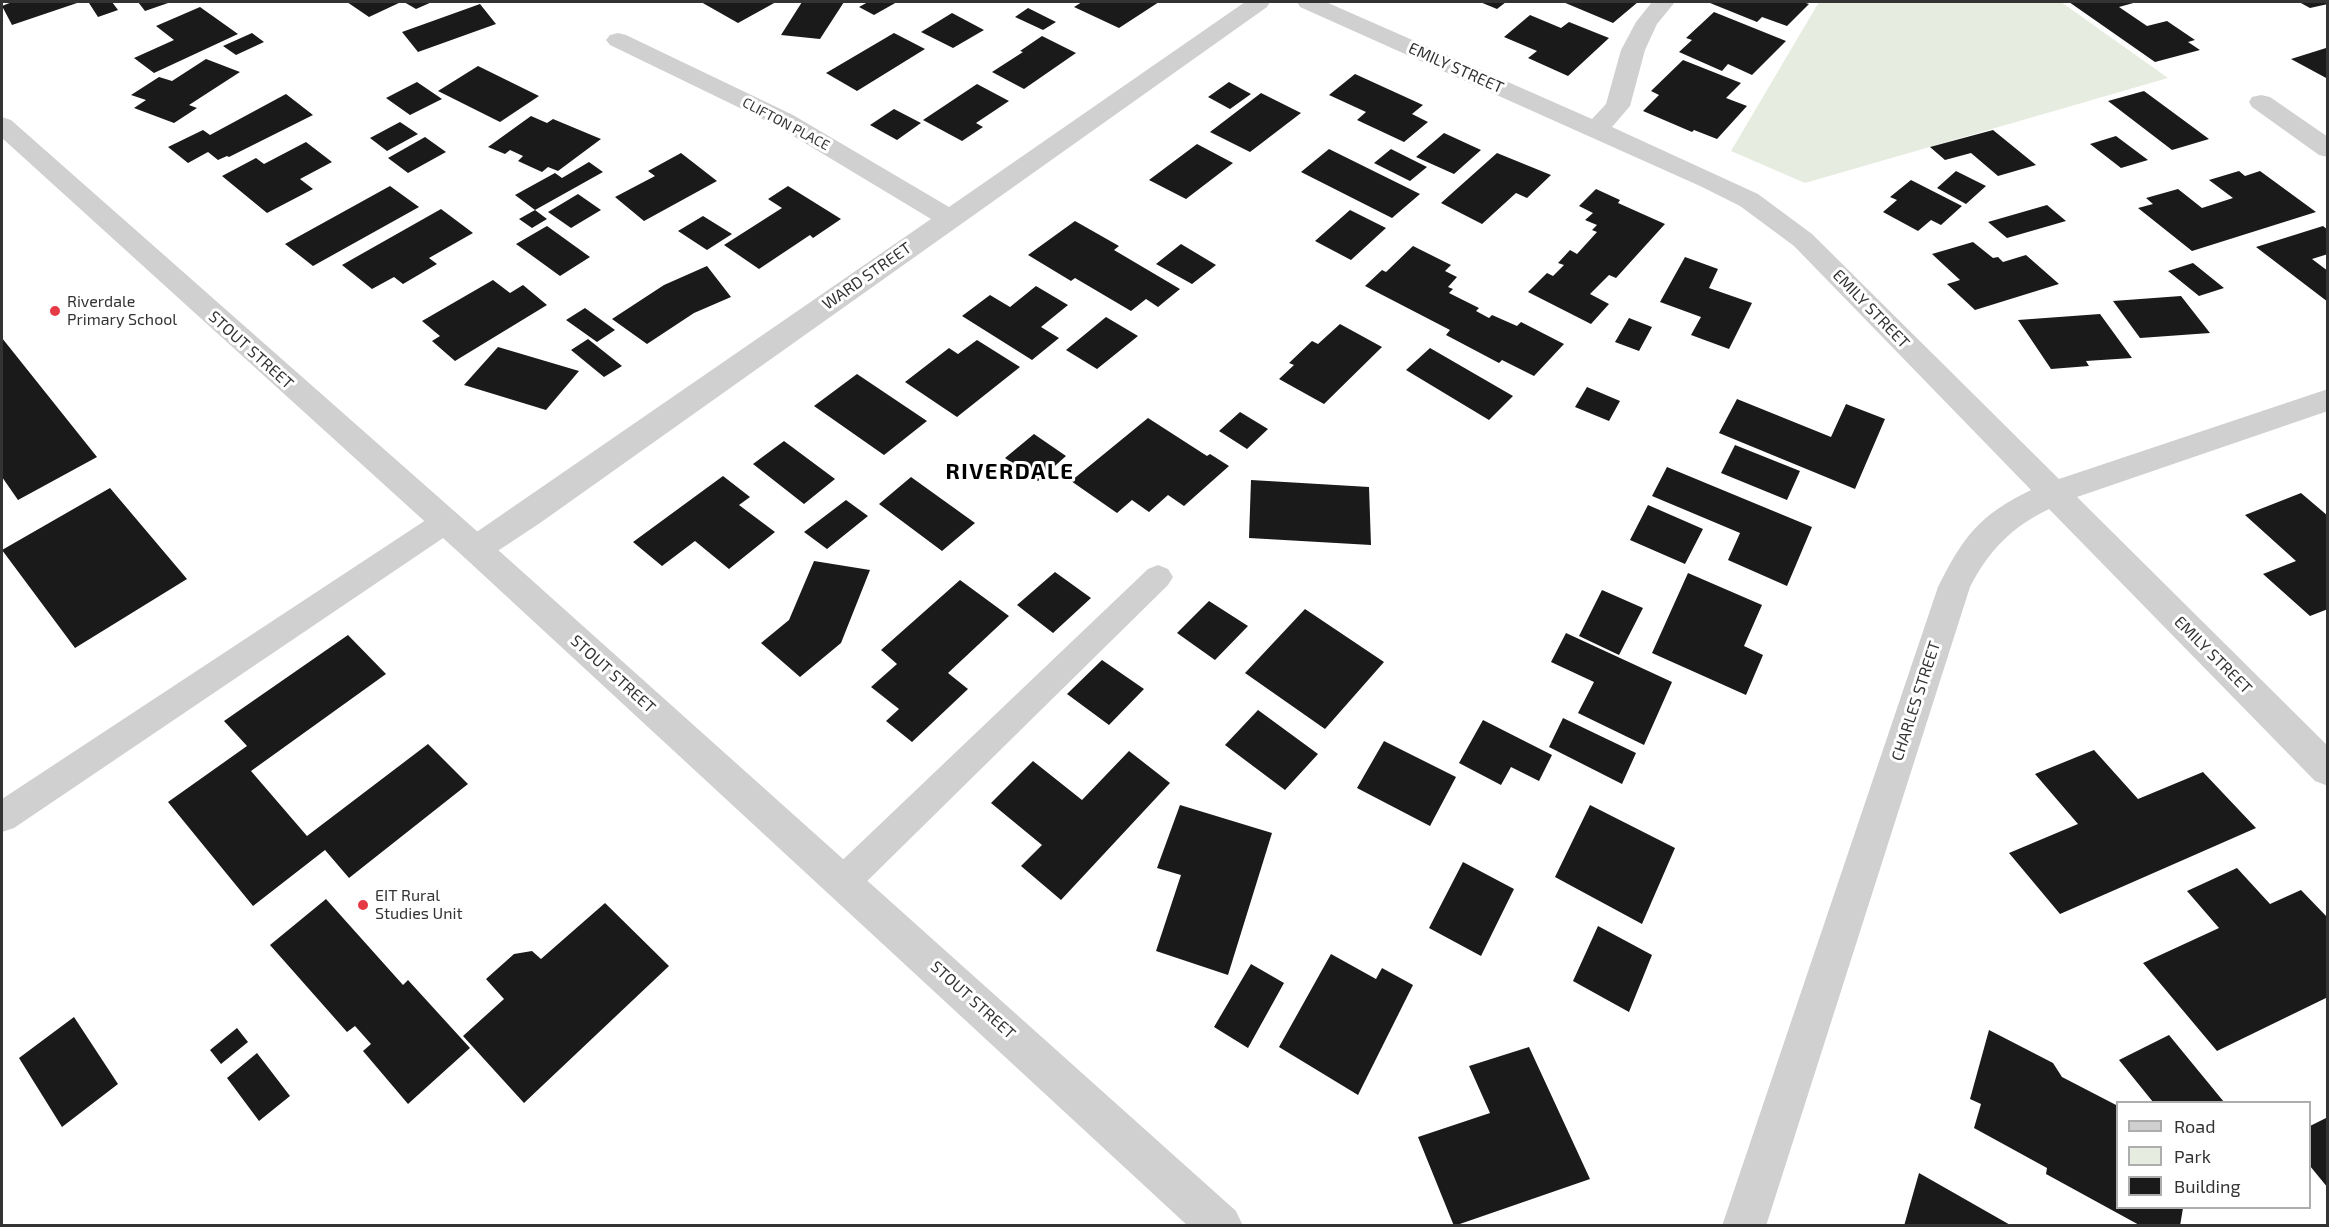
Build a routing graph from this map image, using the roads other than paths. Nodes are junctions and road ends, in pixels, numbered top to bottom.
1 (1259, 2) edge
2 (1308, 2) edge
3 (1664, 2) edge
4 (618, 40) dead end
5 (2261, 102) dead end
6 (2, 125) edge
7 (1595, 131) junction
8 (2328, 149) edge
9 (949, 218) junction
10 (2328, 400) edge
11 (2053, 493) junction
12 (445, 522) junction
13 (476, 549) junction
14 (1158, 577) dead end
15 (2328, 770) edge
16 (2, 817) edge
17 (843, 882) junction
18 (1221, 1226) edge
19 (1744, 1226) edge

1 - 9 street, WARD STREET
2 - 7 street, EMILY STREET
3 - 7 street
4 - 9 street, CLIFTON PLACE
5 - 8 street
6 - 12 street, STOUT STREET
7 - 11 street, EMILY STREET
9 - 13 street, WARD STREET
10 - 11 street, CHARLES STREET
11 - 15 street, EMILY STREET
11 - 19 street, CHARLES STREET
12 - 13 street, STOUT STREET
12 - 16 lane
13 - 17 street, STOUT STREET
14 - 17 lane
17 - 18 street, STOUT STREET

